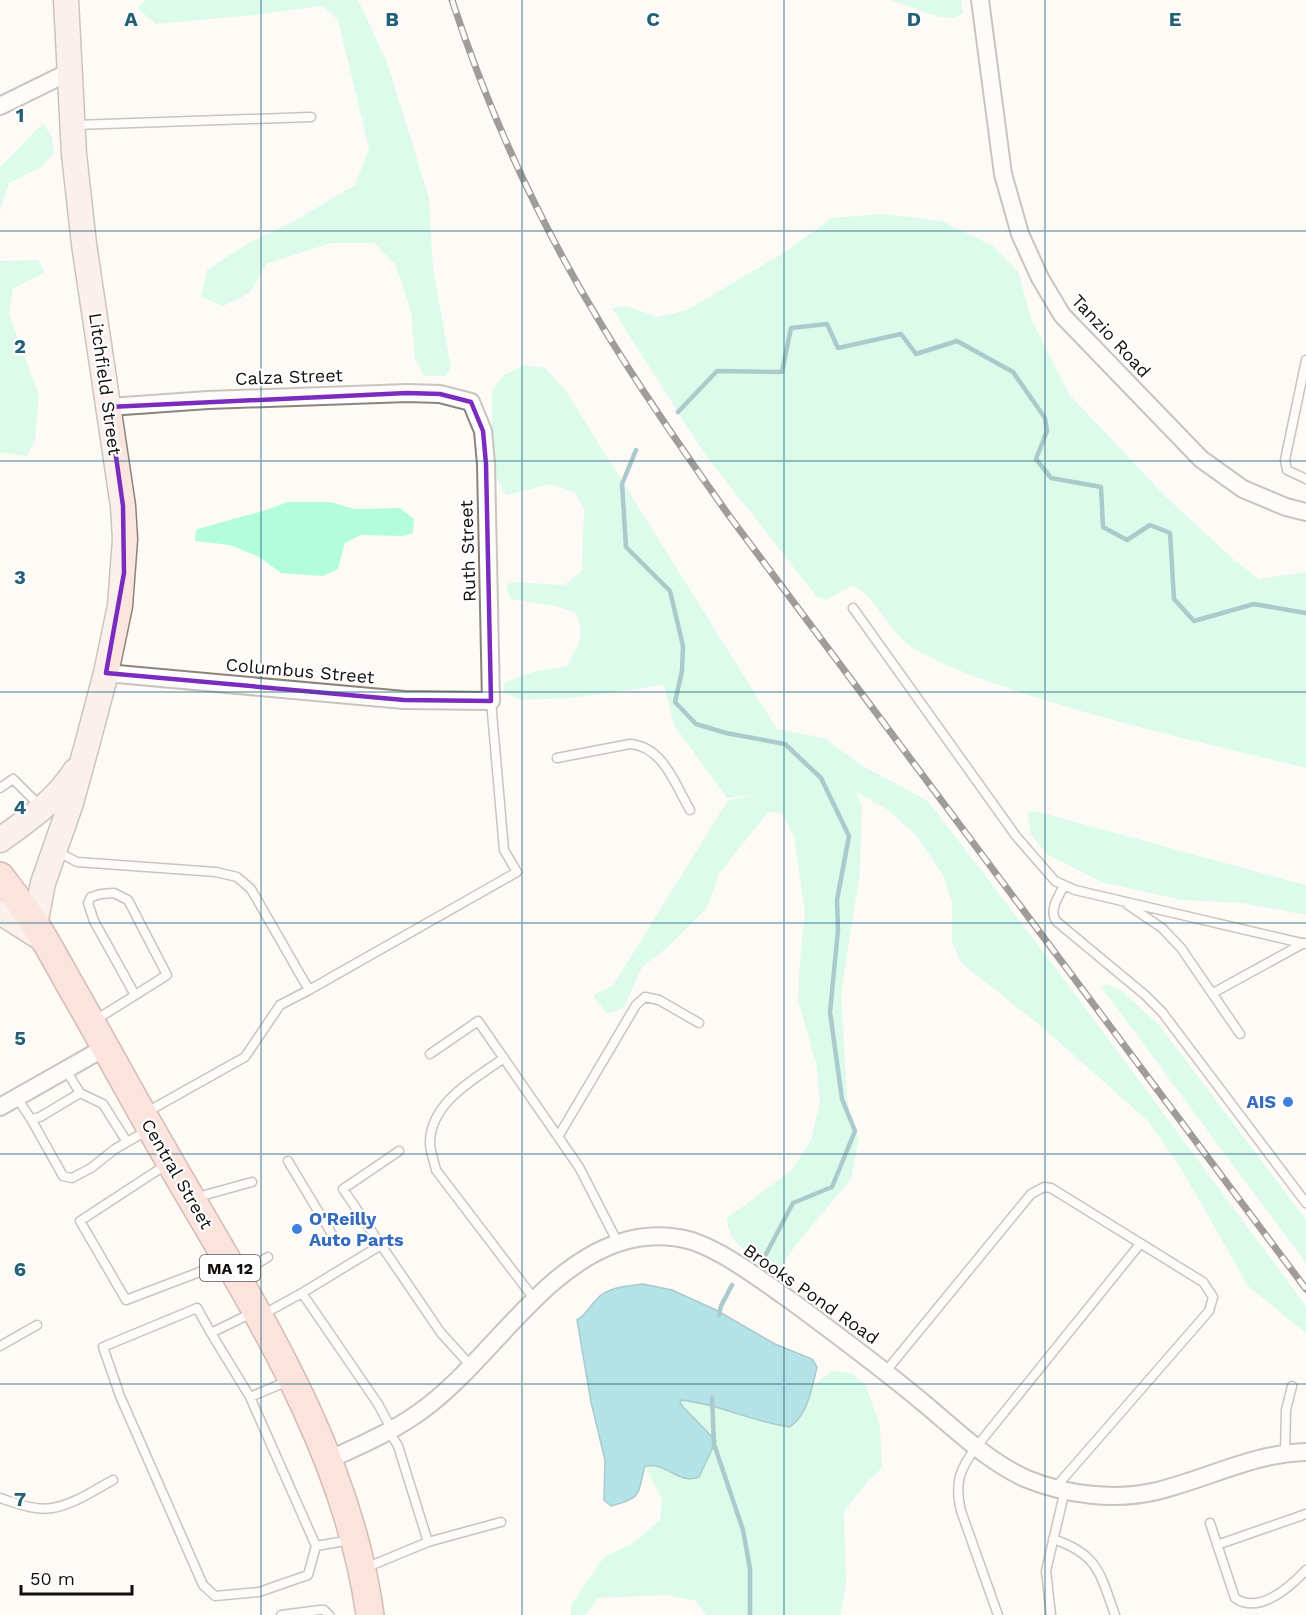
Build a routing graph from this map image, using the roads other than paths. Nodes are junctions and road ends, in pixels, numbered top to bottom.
1 (66, 0) edge
2 (980, 0) edge
3 (69, 72) junction
4 (0, 106) edge
5 (311, 117) dead end
6 (71, 126) junction
7 (1306, 360) edge
8 (471, 402) joint
9 (109, 407) junction
10 (1306, 479) edge
11 (1306, 512) edge
12 (853, 608) dead end
13 (106, 673) junction
14 (491, 701) junction
15 (557, 758) dead end
16 (81, 763) junction
17 (0, 788) edge
18 (42, 808) junction
19 (690, 810) dead end
20 (0, 840) edge
21 (54, 850) junction
22 (0, 876) edge
23 (1063, 886) junction
24 (1122, 902) junction
25 (0, 912) edge
26 (40, 932) junction
27 (1305, 943) edge
28 (309, 990) junction
29 (1213, 993) junction
30 (135, 995) junction
31 (92, 1022) junction
32 (699, 1023) dead end
33 (1239, 1034) dead end
34 (106, 1047) junction
35 (430, 1054) dead end
36 (504, 1058) junction
37 (66, 1070) junction
38 (80, 1092) junction
39 (16, 1098) junction
40 (0, 1107) edge
41 (30, 1119) junction
42 (146, 1121) junction
43 (558, 1137) junction
44 (127, 1142) junction
45 (399, 1151) dead end
46 (288, 1161) dead end
47 (171, 1165) junction
48 (252, 1182) dead end
49 (191, 1199) junction
50 (1306, 1203) edge
51 (333, 1236) dead end
52 (618, 1243) junction
53 (1140, 1244) junction
54 (381, 1245) junction
55 (267, 1257) dead end
56 (231, 1269) junction
57 (302, 1293) junction
58 (535, 1300) junction
59 (256, 1314) junction
60 (37, 1324) dead end
61 (212, 1333) junction
62 (0, 1346) edge
63 (471, 1366) junction
64 (886, 1371) junction
65 (291, 1380) junction
66 (1292, 1386) dead end
67 (249, 1397) junction
68 (390, 1431) junction
69 (977, 1446) junction
70 (1306, 1452) edge
71 (1285, 1453) junction
72 (328, 1460) junction
73 (113, 1480) dead end
74 (1060, 1489) junction
75 (0, 1498) edge
76 (1306, 1514) edge
77 (501, 1522) dead end
78 (1210, 1523) dead end
79 (355, 1539) junction
80 (1053, 1539) junction
81 (428, 1542) junction
82 (1217, 1545) junction
83 (316, 1546) junction
84 (362, 1569) junction
85 (1306, 1570) edge
86 (280, 1615) edge
87 (328, 1615) edge
88 (370, 1615) edge
89 (998, 1615) edge
90 (1051, 1615) edge
91 (1115, 1615) edge

1 - 3 main road, Litchfield Street
2 - 11 street, Tanzio Road
3 - 4 street
3 - 6 main road, Litchfield Street
5 - 6 lane
6 - 9 main road, Litchfield Street
7 - 10 lane
8 - 9 street, Calza Street
8 - 14 street, Ruth Street
9 - 13 main road, Litchfield Street
12 - 23 lane
13 - 14 street, Columbus Street
13 - 16 main road, Litchfield Street
14 - 28 lane
15 - 19 lane
16 - 18 main road, Litchfield Street
16 - 21 main road, Litchfield Street
17 - 18 lane
18 - 20 main road, Litchfield Street
21 - 26 main road, Litchfield Street
21 - 28 lane
22 - 26 main road, Central Street / MA 12
23 - 24 lane
23 - 50 lane
24 - 27 lane
24 - 29 lane
25 - 26 main road, Central Street
26 - 31 main road, Central Street / MA 12
27 - 29 lane
28 - 42 lane
29 - 33 lane
30 - 30 lane
30 - 31 lane
31 - 34 main road, Central Street / MA 12
32 - 43 lane
34 - 37 street
34 - 42 main road, Central Street / MA 12
35 - 36 lane
36 - 43 lane
36 - 58 lane
37 - 38 lane
37 - 39 street
38 - 41 lane
38 - 44 lane
39 - 40 street
39 - 41 lane
41 - 44 lane
42 - 44 lane
42 - 47 main road, Central Street / MA 12
43 - 52 lane
45 - 54 lane
46 - 51 lane
47 - 49 main road, Central Street / MA 12
47 - 56 lane
48 - 49 lane
49 - 56 main road, Central Street / MA 12
52 - 58 street, Brooks Pond Road
52 - 64 street, Brooks Pond Road
53 - 64 lane
53 - 69 lane
53 - 74 lane
54 - 57 lane
54 - 63 lane
55 - 56 lane
56 - 59 main road, Central Street / MA 12
57 - 59 lane
57 - 68 lane
58 - 63 street, Brooks Pond Road
59 - 61 lane
59 - 65 main road, Central Street / MA 12
60 - 62 lane
61 - 67 lane
61 - 83 lane
63 - 68 street, Brooks Pond Road
64 - 69 street, Brooks Pond Road
65 - 67 lane
65 - 72 main road, Central Street / MA 12
66 - 71 lane
67 - 83 lane
68 - 72 street, Brooks Pond Road
68 - 81 lane
69 - 74 street, Brooks Pond Road
69 - 89 lane
70 - 71 street, Brooks Pond Road
71 - 74 street, Brooks Pond Road
72 - 79 main road, Central Street / MA 12
73 - 75 lane
74 - 80 lane
76 - 82 lane
77 - 81 lane
78 - 82 lane
79 - 83 lane
79 - 84 main road, Central Street / MA 12
80 - 90 lane
80 - 91 lane
81 - 84 lane
82 - 85 lane
84 - 88 main road, Central Street / MA 12
86 - 87 lane

